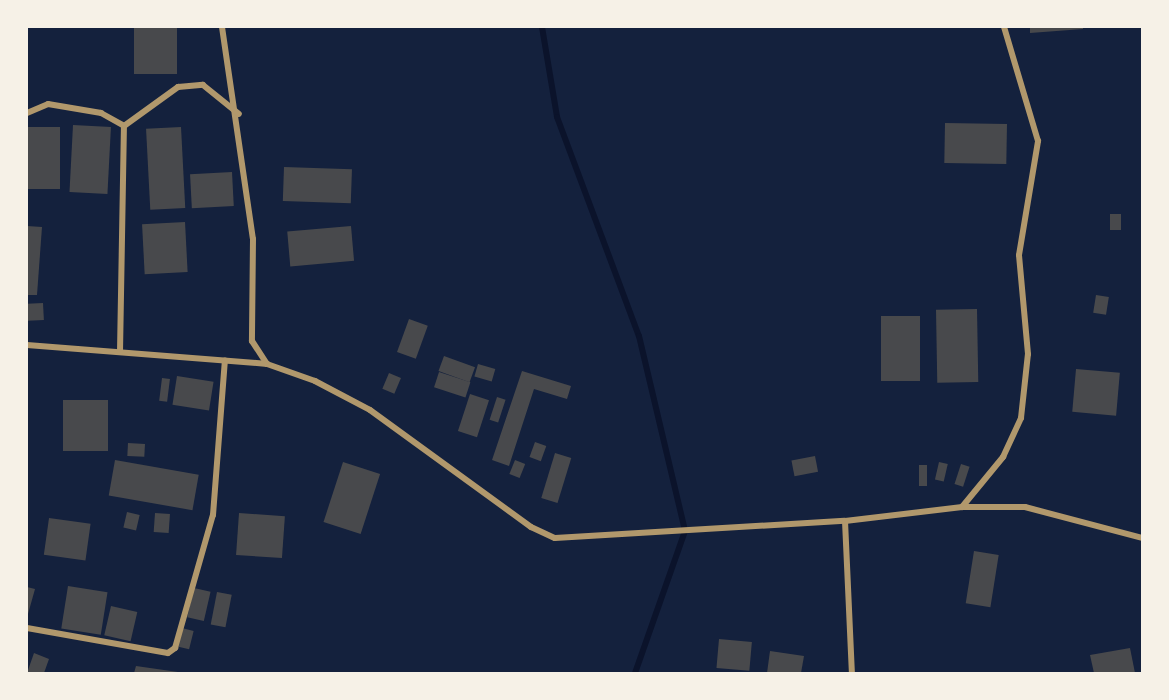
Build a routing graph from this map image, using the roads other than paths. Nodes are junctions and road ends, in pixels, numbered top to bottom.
1 (222, 27) edge
2 (1004, 27) edge
3 (27, 113) edge
4 (239, 114) junction
5 (124, 126) junction
6 (27, 345) edge
7 (120, 352) junction
8 (225, 360) junction
9 (267, 364) junction
10 (962, 507) junction
11 (845, 520) junction
12 (1142, 538) edge
13 (27, 628) edge
14 (852, 673) edge

1 - 4 street
2 - 10 street
3 - 5 street
4 - 5 street
4 - 9 street
5 - 7 street
6 - 7 street
7 - 8 street
8 - 9 street
8 - 13 street
9 - 11 street
10 - 11 street
10 - 12 street
11 - 14 street

